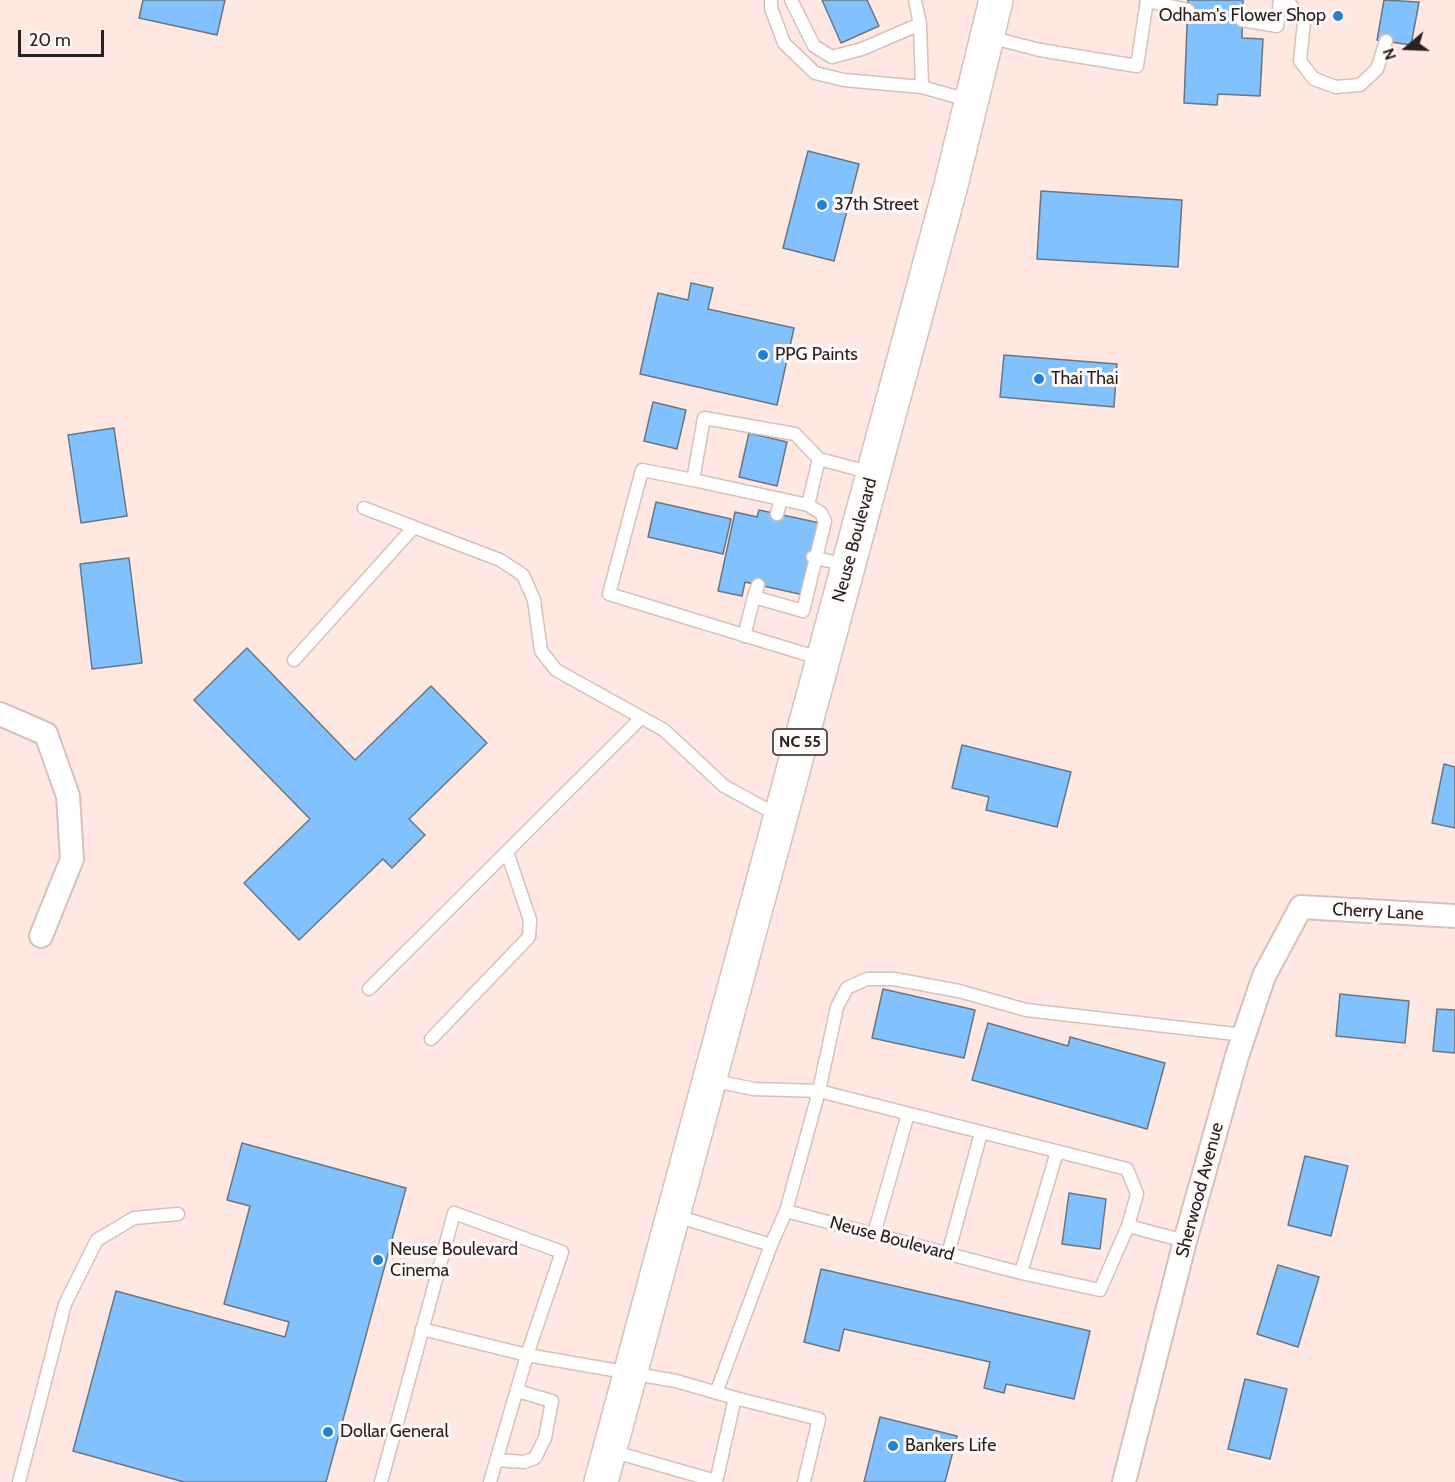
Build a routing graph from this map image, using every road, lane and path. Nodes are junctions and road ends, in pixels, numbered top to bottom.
1 (771, 0) edge
2 (791, 0) edge
3 (915, 0) edge
4 (996, 0) edge
5 (1147, 0) edge
6 (1280, 0) edge
7 (1287, 0) edge
8 (1188, 10) dead end
9 (1242, 20) dead end
10 (920, 24) junction
11 (986, 36) junction
12 (1386, 41) dead end
13 (922, 87) junction
14 (971, 101) junction
15 (819, 459) junction
16 (873, 473) junction
17 (693, 480) junction
18 (781, 499) junction
19 (808, 505) junction
20 (364, 508) dead end
21 (777, 514) dead end
22 (414, 527) junction
23 (814, 558) junction
24 (848, 565) junction
25 (744, 636) junction
26 (294, 660) dead end
27 (823, 660) junction
28 (0, 714) edge
29 (641, 718) junction
30 (780, 816) junction
31 (507, 852) junction
32 (1301, 907) joint
33 (1455, 916) edge
34 (41, 936) dead end
35 (369, 989) dead end
36 (1244, 1035) junction
37 (431, 1039) dead end
38 (709, 1080) junction
39 (819, 1091) junction
40 (908, 1114) junction
41 (981, 1133) junction
42 (1057, 1152) junction
43 (786, 1211) junction
44 (178, 1214) dead end
45 (672, 1215) junction
46 (1128, 1226) junction
47 (874, 1234) junction
48 (1185, 1241) junction
49 (771, 1245) junction
50 (948, 1254) junction
51 (1021, 1273) junction
52 (422, 1329) junction
53 (526, 1355) junction
54 (629, 1374) junction
55 (516, 1391) junction
56 (716, 1393) junction
57 (735, 1398) junction
58 (609, 1450) junction
59 (497, 1460) junction
60 (19, 1482) edge
61 (381, 1482) edge
62 (490, 1482) edge
63 (601, 1482) edge
64 (716, 1482) edge
65 (804, 1482) edge
66 (1124, 1482) edge

1 - 13 lane
2 - 10 lane
3 - 10 lane
4 - 11 main road, Neuse Boulevard / NC 55
5 - 8 lane
5 - 11 lane
6 - 9 lane
7 - 12 lane
10 - 13 lane
11 - 14 main road, Neuse Boulevard / NC 55
13 - 14 lane
14 - 16 main road, Neuse Boulevard / NC 55
15 - 16 lane
15 - 17 lane
15 - 19 lane
16 - 24 main road, Neuse Boulevard / NC 55
17 - 18 lane
17 - 25 lane
18 - 19 lane
18 - 21 lane
19 - 23 lane
20 - 22 lane
22 - 26 lane
22 - 29 lane
23 - 24 lane
23 - 25 lane
24 - 27 main road, Neuse Boulevard / NC 55
25 - 27 lane
27 - 30 main road, Neuse Boulevard / NC 55
28 - 34 street
29 - 30 lane
29 - 31 lane
30 - 38 main road, Neuse Boulevard / NC 55
31 - 35 lane
31 - 37 lane
32 - 33 street, Cherry Lane
32 - 36 street, Sherwood Avenue
36 - 39 lane
36 - 48 street, Sherwood Avenue
38 - 39 lane
38 - 45 main road, Neuse Boulevard / NC 55
39 - 40 lane
39 - 43 lane
40 - 41 lane
40 - 47 lane
41 - 42 lane
41 - 50 lane
42 - 46 lane
42 - 51 lane
43 - 47 lane, Neuse Boulevard
43 - 49 lane
44 - 60 lane
45 - 49 lane
45 - 54 main road, Neuse Boulevard / NC 55
46 - 48 lane
46 - 51 lane, Neuse Boulevard
47 - 50 lane, Neuse Boulevard
48 - 66 street, Sherwood Avenue
49 - 56 lane
50 - 51 lane, Neuse Boulevard
52 - 53 lane
52 - 53 lane
52 - 61 lane
53 - 54 lane
53 - 55 lane
54 - 56 lane
54 - 58 main road, Neuse Boulevard / NC 55
55 - 59 lane
55 - 59 lane
56 - 57 lane
57 - 64 lane
57 - 65 lane
58 - 63 main road, Neuse Boulevard / NC 55
58 - 64 lane
59 - 62 lane

